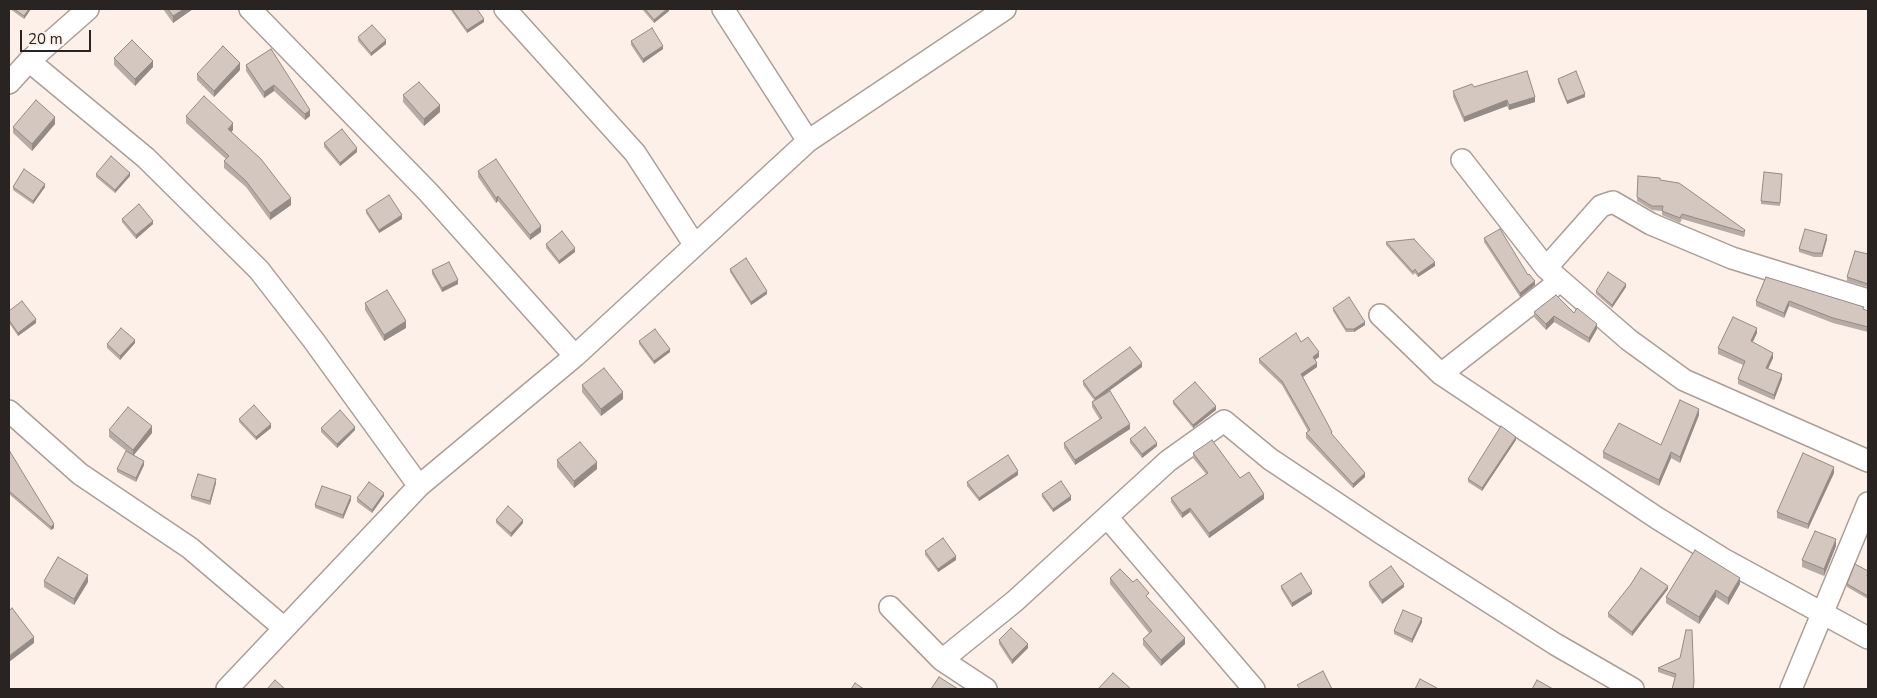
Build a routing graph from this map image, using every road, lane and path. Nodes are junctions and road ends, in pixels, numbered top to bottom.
1 (88, 9) edge
2 (250, 9) edge
3 (506, 9) edge
4 (723, 9) edge
5 (1005, 9) edge
6 (29, 61) junction
7 (10, 79) edge
8 (808, 141) junction
9 (1462, 160) dead end
10 (694, 244) junction
11 (1553, 275) junction
12 (1868, 300) edge
13 (1380, 315) dead end
14 (575, 356) junction
15 (1442, 374) junction
16 (9, 411) edge
17 (1868, 461) edge
18 (419, 486) junction
19 (1868, 504) edge
20 (1106, 518) junction
21 (890, 607) dead end
22 (1822, 612) junction
23 (284, 628) junction
24 (1868, 638) edge
25 (942, 660) junction
26 (227, 689) edge
27 (986, 689) edge
28 (1254, 689) edge
29 (1633, 689) edge
30 (1791, 689) edge

1 - 6 street
2 - 14 street
3 - 10 street
4 - 8 street
5 - 8 street
6 - 7 street
6 - 18 street
8 - 10 street
9 - 11 street
10 - 14 street
11 - 12 street
11 - 15 street
11 - 17 street
13 - 15 street
14 - 18 street
15 - 22 street
16 - 23 street
18 - 23 street
19 - 22 street
20 - 25 street
20 - 28 street
20 - 29 street
21 - 25 street
22 - 24 street
22 - 30 street
23 - 26 street
25 - 27 street

